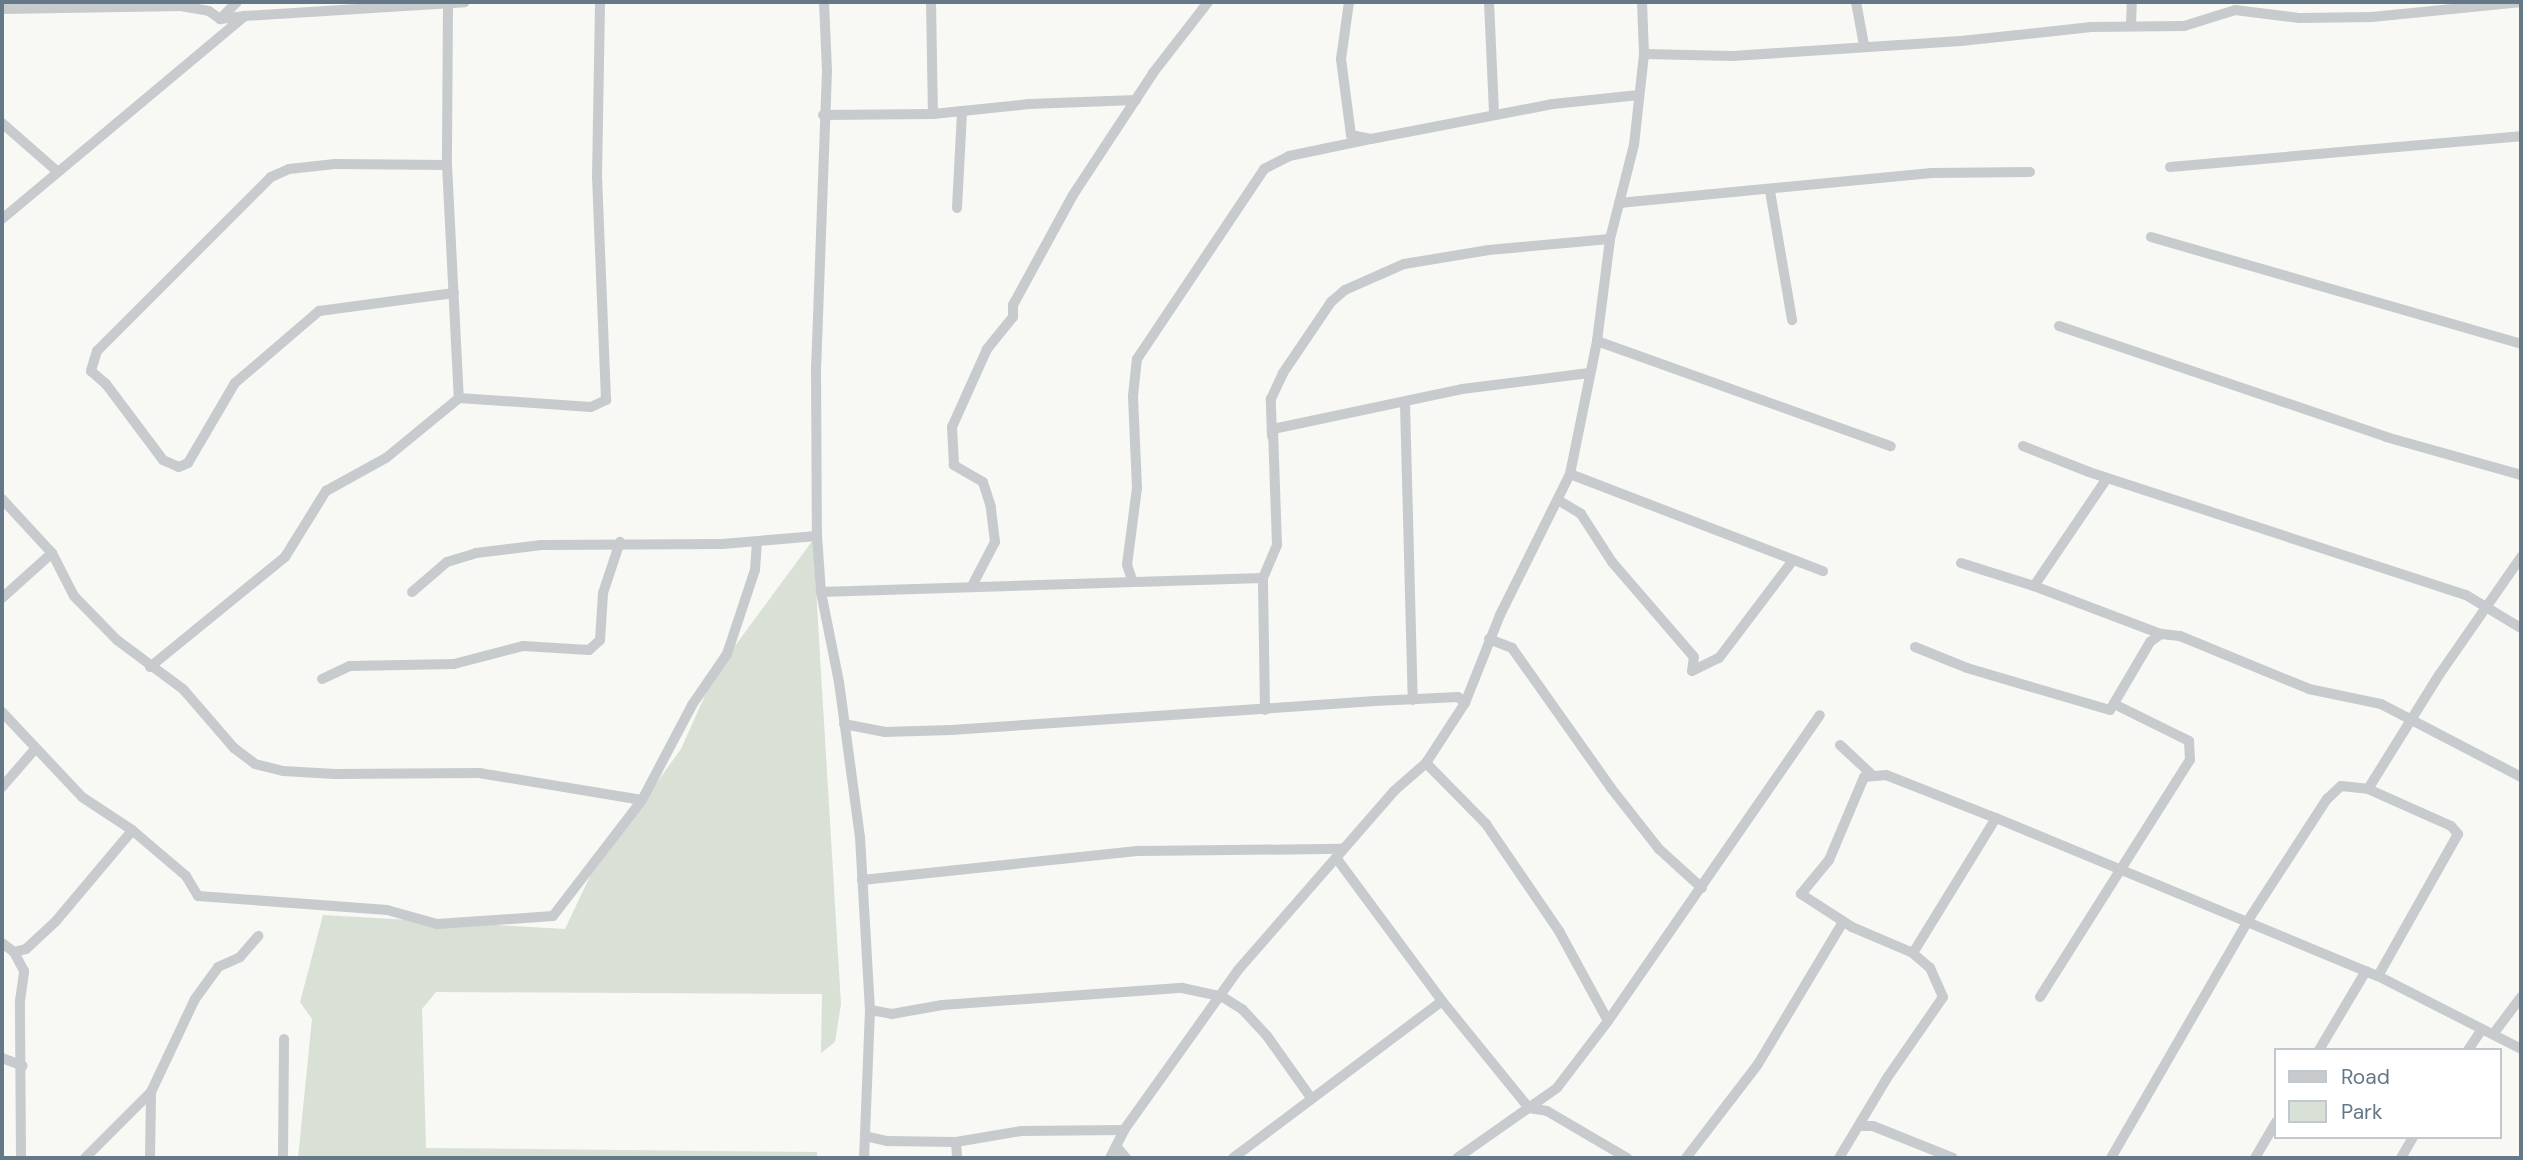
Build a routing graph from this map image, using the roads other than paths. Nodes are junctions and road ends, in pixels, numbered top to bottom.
1 (237, 2) edge
2 (465, 2) edge
3 (600, 2) edge
4 (824, 2) edge
5 (931, 2) edge
6 (1208, 2) edge
7 (1349, 2) edge
8 (1489, 2) edge
9 (1642, 2) edge
10 (1856, 2) edge
11 (2132, 2) edge
12 (2521, 2) edge
13 (105, 4) edge
14 (447, 5) junction
15 (2, 9) edge
16 (245, 16) junction
17 (220, 19) junction
18 (2131, 25) junction
19 (1864, 45) junction
20 (1644, 54) junction
21 (1639, 95) junction
22 (1136, 100) junction
23 (962, 111) junction
24 (933, 114) junction
25 (1494, 114) junction
26 (823, 115) junction
27 (2, 123) edge
28 (2521, 136) edge
29 (1371, 139) junction
30 (447, 165) junction
31 (2170, 167) dead end
32 (58, 172) junction
33 (2030, 172) dead end
34 (1769, 191) junction
35 (1619, 203) junction
36 (957, 208) dead end
37 (2, 219) edge
38 (2151, 236) dead end
39 (1610, 239) junction
40 (454, 293) junction
41 (1792, 320) dead end
42 (2059, 326) dead end
43 (1597, 341) junction
44 (2521, 344) edge
45 (1589, 373) junction
46 (459, 398) junction
47 (1405, 403) junction
48 (1272, 442) junction
49 (1891, 446) dead end
50 (2024, 446) dead end
51 (1570, 474) junction
52 (2521, 475) edge
53 (2107, 478) junction
54 (2, 499) edge
55 (1558, 500) junction
56 (817, 537) junction
57 (620, 542) junction
58 (757, 542) junction
59 (52, 553) junction
60 (2521, 557) edge
61 (1793, 560) junction
62 (1961, 563) dead end
63 (1823, 571) dead end
64 (1263, 578) junction
65 (1132, 580) junction
66 (973, 584) junction
67 (2035, 586) junction
68 (412, 592) dead end
69 (821, 592) junction
70 (2, 598) edge
71 (2487, 608) junction
72 (2521, 628) edge
73 (2161, 634) junction
74 (1489, 639) junction
75 (1915, 648) dead end
76 (150, 667) junction
77 (322, 679) dead end
78 (1413, 700) junction
79 (1465, 703) junction
80 (2116, 705) junction
81 (1265, 710) junction
82 (2, 712) edge
83 (1821, 715) dead end
84 (2411, 717) junction
85 (844, 724) junction
86 (1840, 745) dead end
87 (35, 749) junction
88 (1426, 763) junction
89 (1870, 773) junction
90 (2521, 777) edge
91 (2, 787) edge
92 (2368, 789) junction
93 (642, 800) junction
94 (1996, 817) junction
95 (131, 832) junction
96 (1340, 854) junction
97 (2120, 869) junction
98 (862, 880) junction
99 (1702, 888) junction
100 (1843, 922) junction
101 (2247, 922) junction
102 (258, 936) dead end
103 (2, 943) edge
104 (14, 952) junction
105 (1913, 953) junction
106 (2366, 971) junction
107 (2378, 976) junction
108 (1221, 996) junction
109 (2521, 997) edge
110 (2040, 998) dead end
111 (1442, 1001) junction
112 (870, 1010) junction
113 (1608, 1021) junction
114 (2482, 1029) junction
115 (2494, 1033) junction
116 (284, 1040) dead end
117 (2320, 1048) edge
118 (2469, 1048) edge
119 (2521, 1049) edge
120 (2, 1058) edge
121 (23, 1066) junction
122 (151, 1092) junction
123 (1311, 1098) junction
124 (1529, 1108) junction
125 (2274, 1125) edge
126 (1859, 1126) junction
127 (1124, 1129) junction
128 (865, 1136) junction
129 (2412, 1139) edge
130 (956, 1142) junction
131 (1116, 1146) junction
132 (21, 1158) edge
133 (85, 1158) edge
134 (150, 1158) edge
135 (284, 1158) edge
136 (864, 1158) edge
137 (957, 1158) edge
138 (1110, 1158) edge
139 (1126, 1158) edge
140 (1233, 1158) edge
141 (1457, 1158) edge
142 (1627, 1158) edge
143 (1686, 1158) edge
144 (1839, 1158) edge
145 (1953, 1158) edge
146 (2111, 1158) edge
147 (2255, 1158) edge
148 (2401, 1158) edge

1 - 17 street
2 - 14 street
3 - 46 street
4 - 26 street
5 - 24 street
6 - 22 street
7 - 29 street
8 - 25 street
9 - 20 street
10 - 19 street
11 - 18 street
12 - 18 street
13 - 15 street
13 - 17 street
14 - 16 street
14 - 30 street
16 - 17 street
16 - 32 street
18 - 19 street
19 - 20 street
20 - 21 street
21 - 25 street
21 - 35 street
22 - 23 street
22 - 66 street
23 - 24 street
23 - 36 street
24 - 26 street
25 - 29 street
26 - 56 street
27 - 32 street
28 - 31 street
29 - 65 street
30 - 40 street
30 - 40 street
32 - 37 street
33 - 34 street
34 - 35 street
34 - 41 street
35 - 39 street
38 - 44 street
39 - 43 street
39 - 48 street
40 - 46 street
42 - 52 street
43 - 45 street
43 - 49 street
45 - 47 street
45 - 51 street
46 - 76 street
47 - 48 street
47 - 78 street
48 - 64 street
50 - 53 street
51 - 55 street
51 - 61 street
53 - 67 street
53 - 71 street
54 - 59 street
55 - 61 street
55 - 74 street
56 - 58 street
56 - 69 street
57 - 58 street
57 - 68 street
57 - 77 street
58 - 93 street
59 - 70 street
59 - 76 street
60 - 71 street
61 - 63 street
62 - 67 street
64 - 65 street
64 - 81 street
65 - 66 street
66 - 69 street
67 - 73 street
69 - 85 street
71 - 72 street
71 - 84 street
73 - 80 street
73 - 84 street
74 - 79 street
74 - 99 street
75 - 80 street
76 - 93 street
78 - 79 street
78 - 81 street
79 - 88 street
80 - 97 street
81 - 85 street
82 - 87 street
83 - 99 street
84 - 90 street
84 - 92 street
85 - 98 street
86 - 89 street
87 - 91 street
87 - 95 street
88 - 96 street
88 - 113 street
89 - 94 street
89 - 100 street
92 - 101 street
92 - 107 street
93 - 95 street
94 - 97 street
94 - 105 street
95 - 104 street
96 - 98 street
96 - 108 street
96 - 111 street
97 - 101 street
97 - 110 street
98 - 112 street
99 - 113 street
100 - 105 street
100 - 143 street
101 - 106 street
101 - 146 street
102 - 122 street
103 - 104 street
104 - 121 street
105 - 126 street
106 - 107 street
106 - 117 street
107 - 114 street
108 - 112 street
108 - 123 street
108 - 127 street
109 - 115 street
111 - 123 street
111 - 124 street
112 - 128 street
113 - 124 street
114 - 115 street
114 - 118 street
115 - 119 street
116 - 135 street
120 - 121 street
121 - 132 street
122 - 133 street
122 - 134 street
123 - 140 street
124 - 141 street
124 - 142 street
125 - 147 street
126 - 144 street
126 - 145 street
127 - 130 street
127 - 131 street
128 - 130 street
128 - 136 street
129 - 148 street
130 - 137 street
131 - 138 street
131 - 139 street

